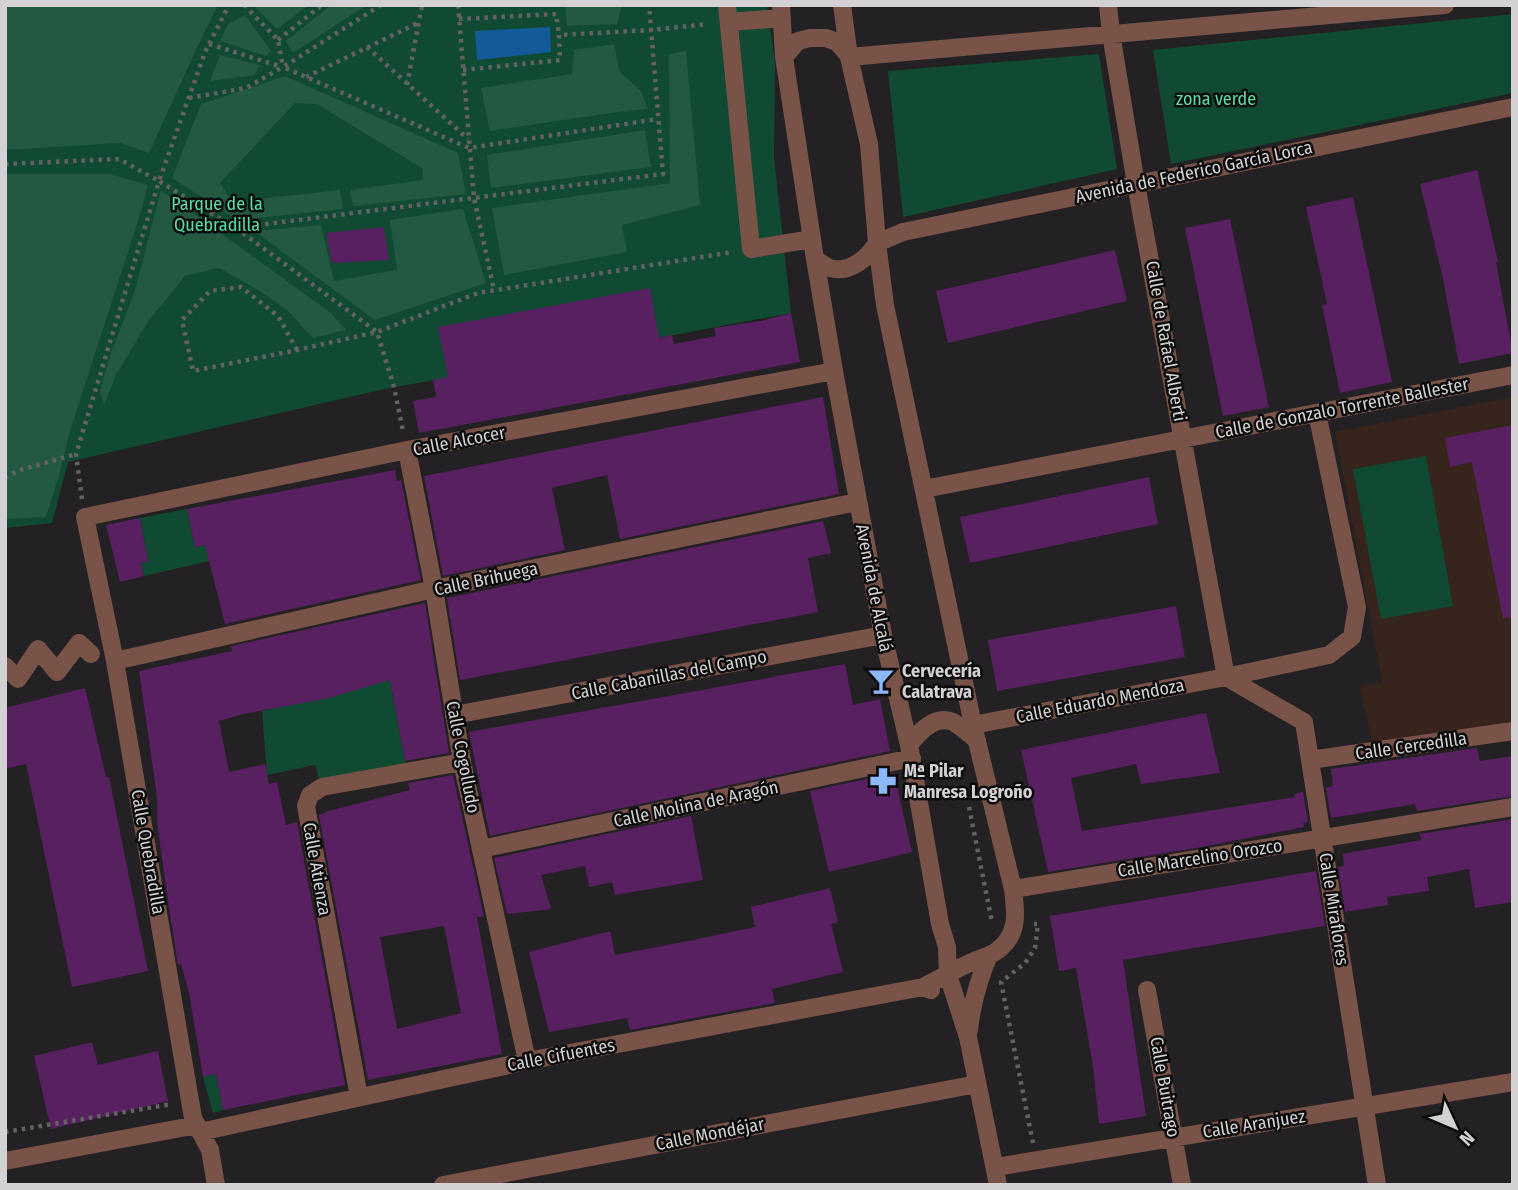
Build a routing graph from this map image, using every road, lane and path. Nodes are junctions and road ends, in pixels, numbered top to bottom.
1 (229, 5) edge
2 (244, 5) edge
3 (322, 5) edge
4 (381, 5) edge
5 (422, 5) edge
6 (458, 5) edge
7 (649, 5) edge
8 (842, 5) edge
9 (1108, 5) edge
10 (1446, 5) edge
11 (782, 11) edge
12 (728, 14) edge
13 (459, 19) junction
14 (418, 23) junction
15 (651, 30) junction
16 (1111, 34) junction
17 (559, 35) junction
18 (278, 40) junction
19 (209, 44) junction
20 (367, 47) junction
21 (784, 57) junction
22 (849, 57) junction
23 (283, 67) junction
24 (463, 70) junction
25 (305, 77) junction
26 (407, 85) junction
27 (189, 98) junction
28 (1513, 107) edge
29 (659, 119) junction
30 (469, 140) junction
31 (470, 148) junction
32 (5, 164) edge
33 (159, 181) junction
34 (1136, 184) junction
35 (474, 198) junction
36 (235, 228) junction
37 (812, 239) junction
38 (877, 243) junction
39 (751, 249) junction
40 (815, 259) junction
41 (494, 290) junction
42 (377, 332) junction
43 (297, 350) junction
44 (834, 370) junction
45 (1513, 375) edge
46 (1317, 413) junction
47 (1184, 439) junction
48 (407, 450) junction
49 (76, 454) junction
50 (5, 478) edge
51 (924, 489) junction
52 (857, 502) junction
53 (85, 517) junction
54 (434, 589) junction
55 (883, 635) junction
56 (91, 654) dead end
57 (115, 661) junction
58 (5, 666) edge
59 (1226, 677) junction
60 (454, 715) junction
61 (1513, 731) edge
62 (975, 733) junction
63 (910, 751) junction
64 (1310, 761) junction
65 (461, 762) junction
66 (1513, 807) edge
67 (1323, 838) junction
68 (481, 849) junction
69 (1013, 889) junction
70 (947, 947) junction
71 (982, 958) junction
72 (948, 975) junction
73 (923, 987) junction
74 (1147, 990) dead end
75 (957, 1007) junction
76 (968, 1037) junction
77 (527, 1061) junction
78 (1513, 1082) edge
79 (977, 1084) junction
80 (359, 1097) junction
81 (176, 1103) dead end
82 (1364, 1106) junction
83 (198, 1128) junction
84 (5, 1132) edge
85 (1175, 1138) junction
86 (5, 1161) edge
87 (997, 1176) edge
88 (216, 1185) edge
89 (443, 1185) edge
90 (1182, 1185) edge
91 (1377, 1185) edge

1 - 19 path
2 - 18 path
3 - 18 path
4 - 23 path
5 - 14 path
6 - 13 path
7 - 15 path
8 - 22 street, Avenida de Alcalá
9 - 16 street, Calle de Rafael Alberti
10 - 16 street
11 - 12 street
11 - 21 street, Avenida de Alcalá
12 - 15 path
12 - 39 street
13 - 17 path
13 - 24 path
14 - 20 path
14 - 26 path
15 - 17 path
15 - 29 path
16 - 22 street
16 - 34 street, Calle de Rafael Alberti
17 - 24 path
18 - 23 path
19 - 23 path
19 - 27 path
20 - 25 path
20 - 26 path
21 - 22 street
21 - 37 street, Avenida de Alcalá
22 - 38 street, Avenida de Alcalá
23 - 25 path
23 - 27 path
24 - 30 path
25 - 31 path
26 - 30 path
27 - 33 path
28 - 34 street, Avenida de Federico García Lorca
29 - 31 path
29 - 35 path
30 - 31 path
31 - 35 path
32 - 33 path
33 - 36 path
33 - 49 path
34 - 38 street, Avenida de Federico García Lorca
34 - 47 street, Calle de Rafael Alberti
35 - 36 path
35 - 41 path
36 - 42 path
37 - 39 street
37 - 40 street, Avenida de Alcalá
38 - 40 street
38 - 51 street, Avenida de Alcalá
39 - 41 path
40 - 44 street, Avenida de Alcalá
41 - 42 path
42 - 43 path
42 - 48 path
43 - 43 path
44 - 48 street, Calle Alcocer
44 - 52 street, Avenida de Alcalá
45 - 46 street, Calle de Gonzalo Torrente Ballester
46 - 47 street, Calle de Gonzalo Torrente Ballester
46 - 59 street, Calle Eduardo Mendoza
47 - 51 street, Calle de Gonzalo Torrente Ballester
47 - 59 street, Calle de Rafael Alberti
48 - 53 street, Calle Alcocer
48 - 54 street, Calle Cogolludo
49 - 50 path
49 - 53 path
51 - 62 street, Avenida de Alcalá
52 - 54 street, Calle Brihuega
52 - 55 street, Avenida de Alcalá
53 - 57 street, Calle Quebradilla
54 - 57 street, Calle Brihuega
54 - 60 street, Calle Cogolludo
55 - 60 street, Calle Cabanillas del Campo
55 - 63 street, Avenida de Alcalá
56 - 58 street
57 - 83 street, Calle Quebradilla
59 - 62 street, Calle Eduardo Mendoza
59 - 64 street, Calle Miraflores
60 - 65 street, Calle Cogolludo
61 - 64 street, Calle Cercedilla
62 - 63 street
62 - 69 street, Avenida de Alcalá
63 - 68 street, Calle Molina de Aragón
63 - 70 street, Avenida de Alcalá
64 - 67 street, Calle Miraflores
65 - 68 street, Calle Cogolludo
65 - 80 street, Calle Atienza
66 - 67 street, Calle Marcelino Orozco
67 - 69 street, Calle Marcelino Orozco
67 - 82 street, Calle Miraflores
68 - 77 street, Calle Cogolludo
69 - 71 street, Avenida de Alcalá
70 - 71 street
70 - 72 street, Avenida de Alcalá
71 - 72 street, Calle Cifuentes
71 - 76 street, Avenida de Alcalá
72 - 73 street, Calle Cifuentes
72 - 75 street, Avenida de Alcalá
73 - 75 street
73 - 77 street, Calle Cifuentes
74 - 85 street, Calle Buitrago
75 - 76 street, Avenida de Alcalá
76 - 79 street, Avenida de Alcalá
77 - 80 street, Calle Cifuentes
78 - 82 street, Calle Aranjuez
79 - 87 street, Avenida de Alcalá
79 - 89 street, Calle Mondéjar
80 - 83 street, Calle Cifuentes
81 - 84 path
82 - 85 street, Calle Aranjuez
82 - 91 street, Calle Miraflores
83 - 86 street, Calle Cifuentes
83 - 88 street, Calle Quebradilla
85 - 87 street, Calle Aranjuez
85 - 90 street, Calle Buitrago

